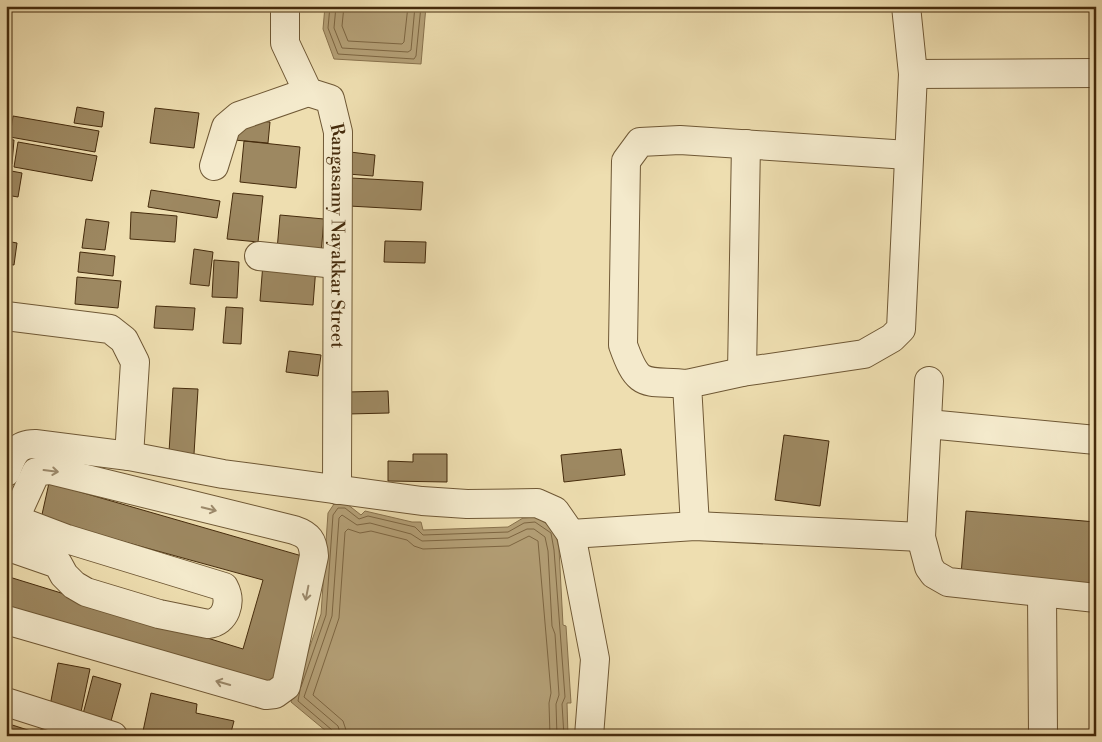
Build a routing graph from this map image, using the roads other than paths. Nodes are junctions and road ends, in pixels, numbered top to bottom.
1 (285, 6) edge
2 (906, 6) edge
3 (1096, 73) edge
4 (912, 74) junction
5 (308, 92) junction
6 (746, 144) junction
7 (908, 155) junction
8 (214, 166) dead end
9 (259, 256) dead end
10 (336, 264) junction
11 (6, 316) edge
12 (742, 372) junction
13 (929, 381) dead end
14 (687, 384) junction
15 (928, 424) junction
16 (1096, 440) edge
17 (129, 456) junction
18 (6, 472) edge
19 (338, 490) junction
20 (10, 524) edge
21 (695, 526) junction
22 (571, 534) junction
23 (921, 537) junction
24 (6, 546) edge
25 (63, 552) junction
26 (1042, 593) junction
27 (1096, 598) edge
28 (6, 620) edge
29 (6, 702) edge
30 (113, 736) edge
31 (589, 736) edge
32 (1043, 736) edge

1 - 5 street
2 - 4 street
3 - 4 street
4 - 7 street
5 - 8 street
5 - 10 street, Rangasamy Nayakkar Street
6 - 7 street
6 - 12 street
6 - 14 street
7 - 12 street
9 - 10 street
10 - 19 street, Rangasamy Nayakkar Street
11 - 17 street
12 - 14 street
13 - 15 street
14 - 21 street
15 - 16 street
15 - 23 street
17 - 18 street
17 - 19 street
19 - 22 street
20 - 25 street
20 -> 28 street
21 - 22 street
21 - 23 street
22 - 31 street
23 - 26 street
24 - 25 street
25 - 25 street
26 - 27 street
26 - 32 street
29 - 30 street

